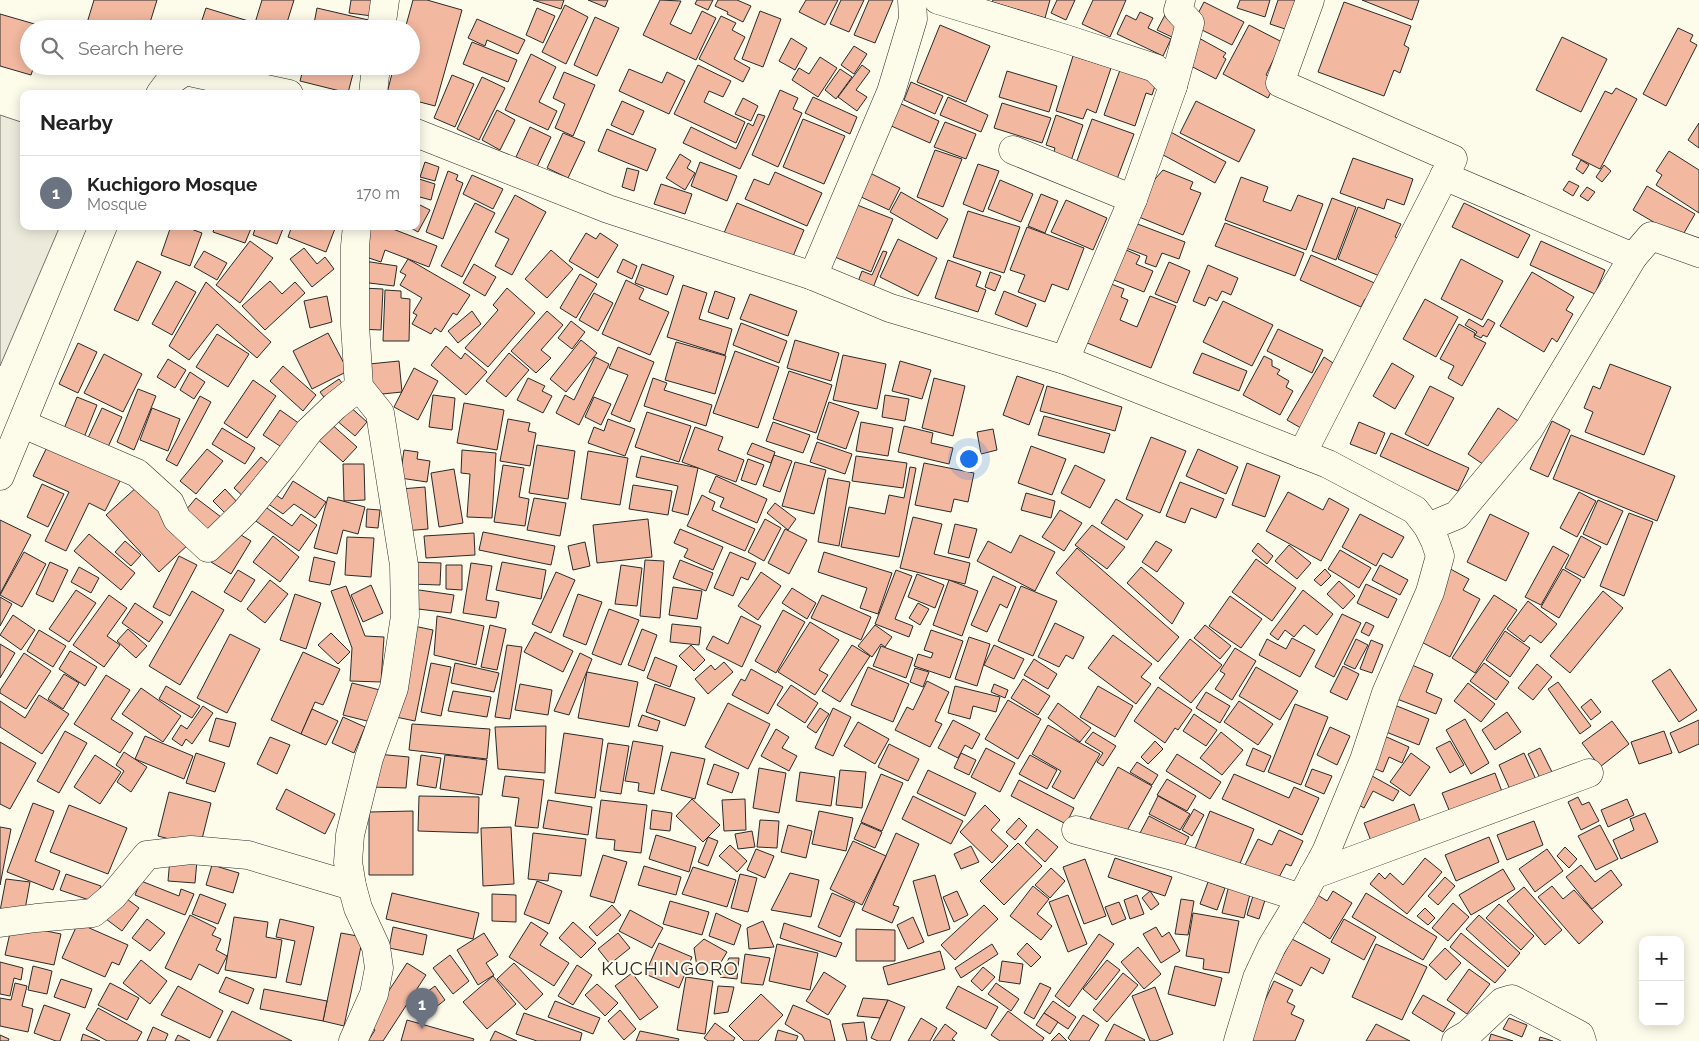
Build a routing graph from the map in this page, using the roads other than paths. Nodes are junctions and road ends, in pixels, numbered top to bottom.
1 (385, 0) edge
2 (912, 0) edge
3 (938, 0) edge
4 (1181, 0) edge
5 (1310, 0) edge
6 (382, 20) edge
7 (179, 75) edge
8 (203, 75) edge
9 (375, 75) edge
10 (1174, 86) junction
11 (163, 90) edge
12 (271, 90) edge
13 (373, 90) edge
14 (420, 135) edge
15 (1012, 150) dead end
16 (1444, 176) junction
17 (1133, 198) junction
18 (101, 230) edge
19 (357, 230) edge
20 (1699, 253) edge
21 (1633, 257) junction
22 (812, 276) junction
23 (1065, 360) junction
24 (359, 387) junction
25 (23, 424) junction
26 (1302, 454) junction
27 (0, 476) edge
28 (1428, 526) junction
29 (1589, 773) dead end
30 (1076, 830) dead end
31 (352, 886) junction
32 (1307, 886) junction
33 (0, 923) edge
34 (353, 1041) edge
35 (1238, 1041) edge
36 (1456, 1041) edge
37 (1582, 1041) edge

1 - 6 street
2 - 22 street
3 - 10 street
4 - 10 street
5 - 16 street
7 - 11 street
8 - 12 street
9 - 13 street
10 - 17 street
14 - 22 street
15 - 17 street
16 - 21 street
16 - 26 street
17 - 23 street
18 - 25 street
19 - 24 street
20 - 21 street
21 - 28 street
22 - 23 street
23 - 26 street
24 - 25 street
24 - 31 street
25 - 27 street
26 - 28 street
28 - 32 street
29 - 32 street
30 - 32 street
31 - 33 street
31 - 34 street
32 - 35 street
36 - 37 street

